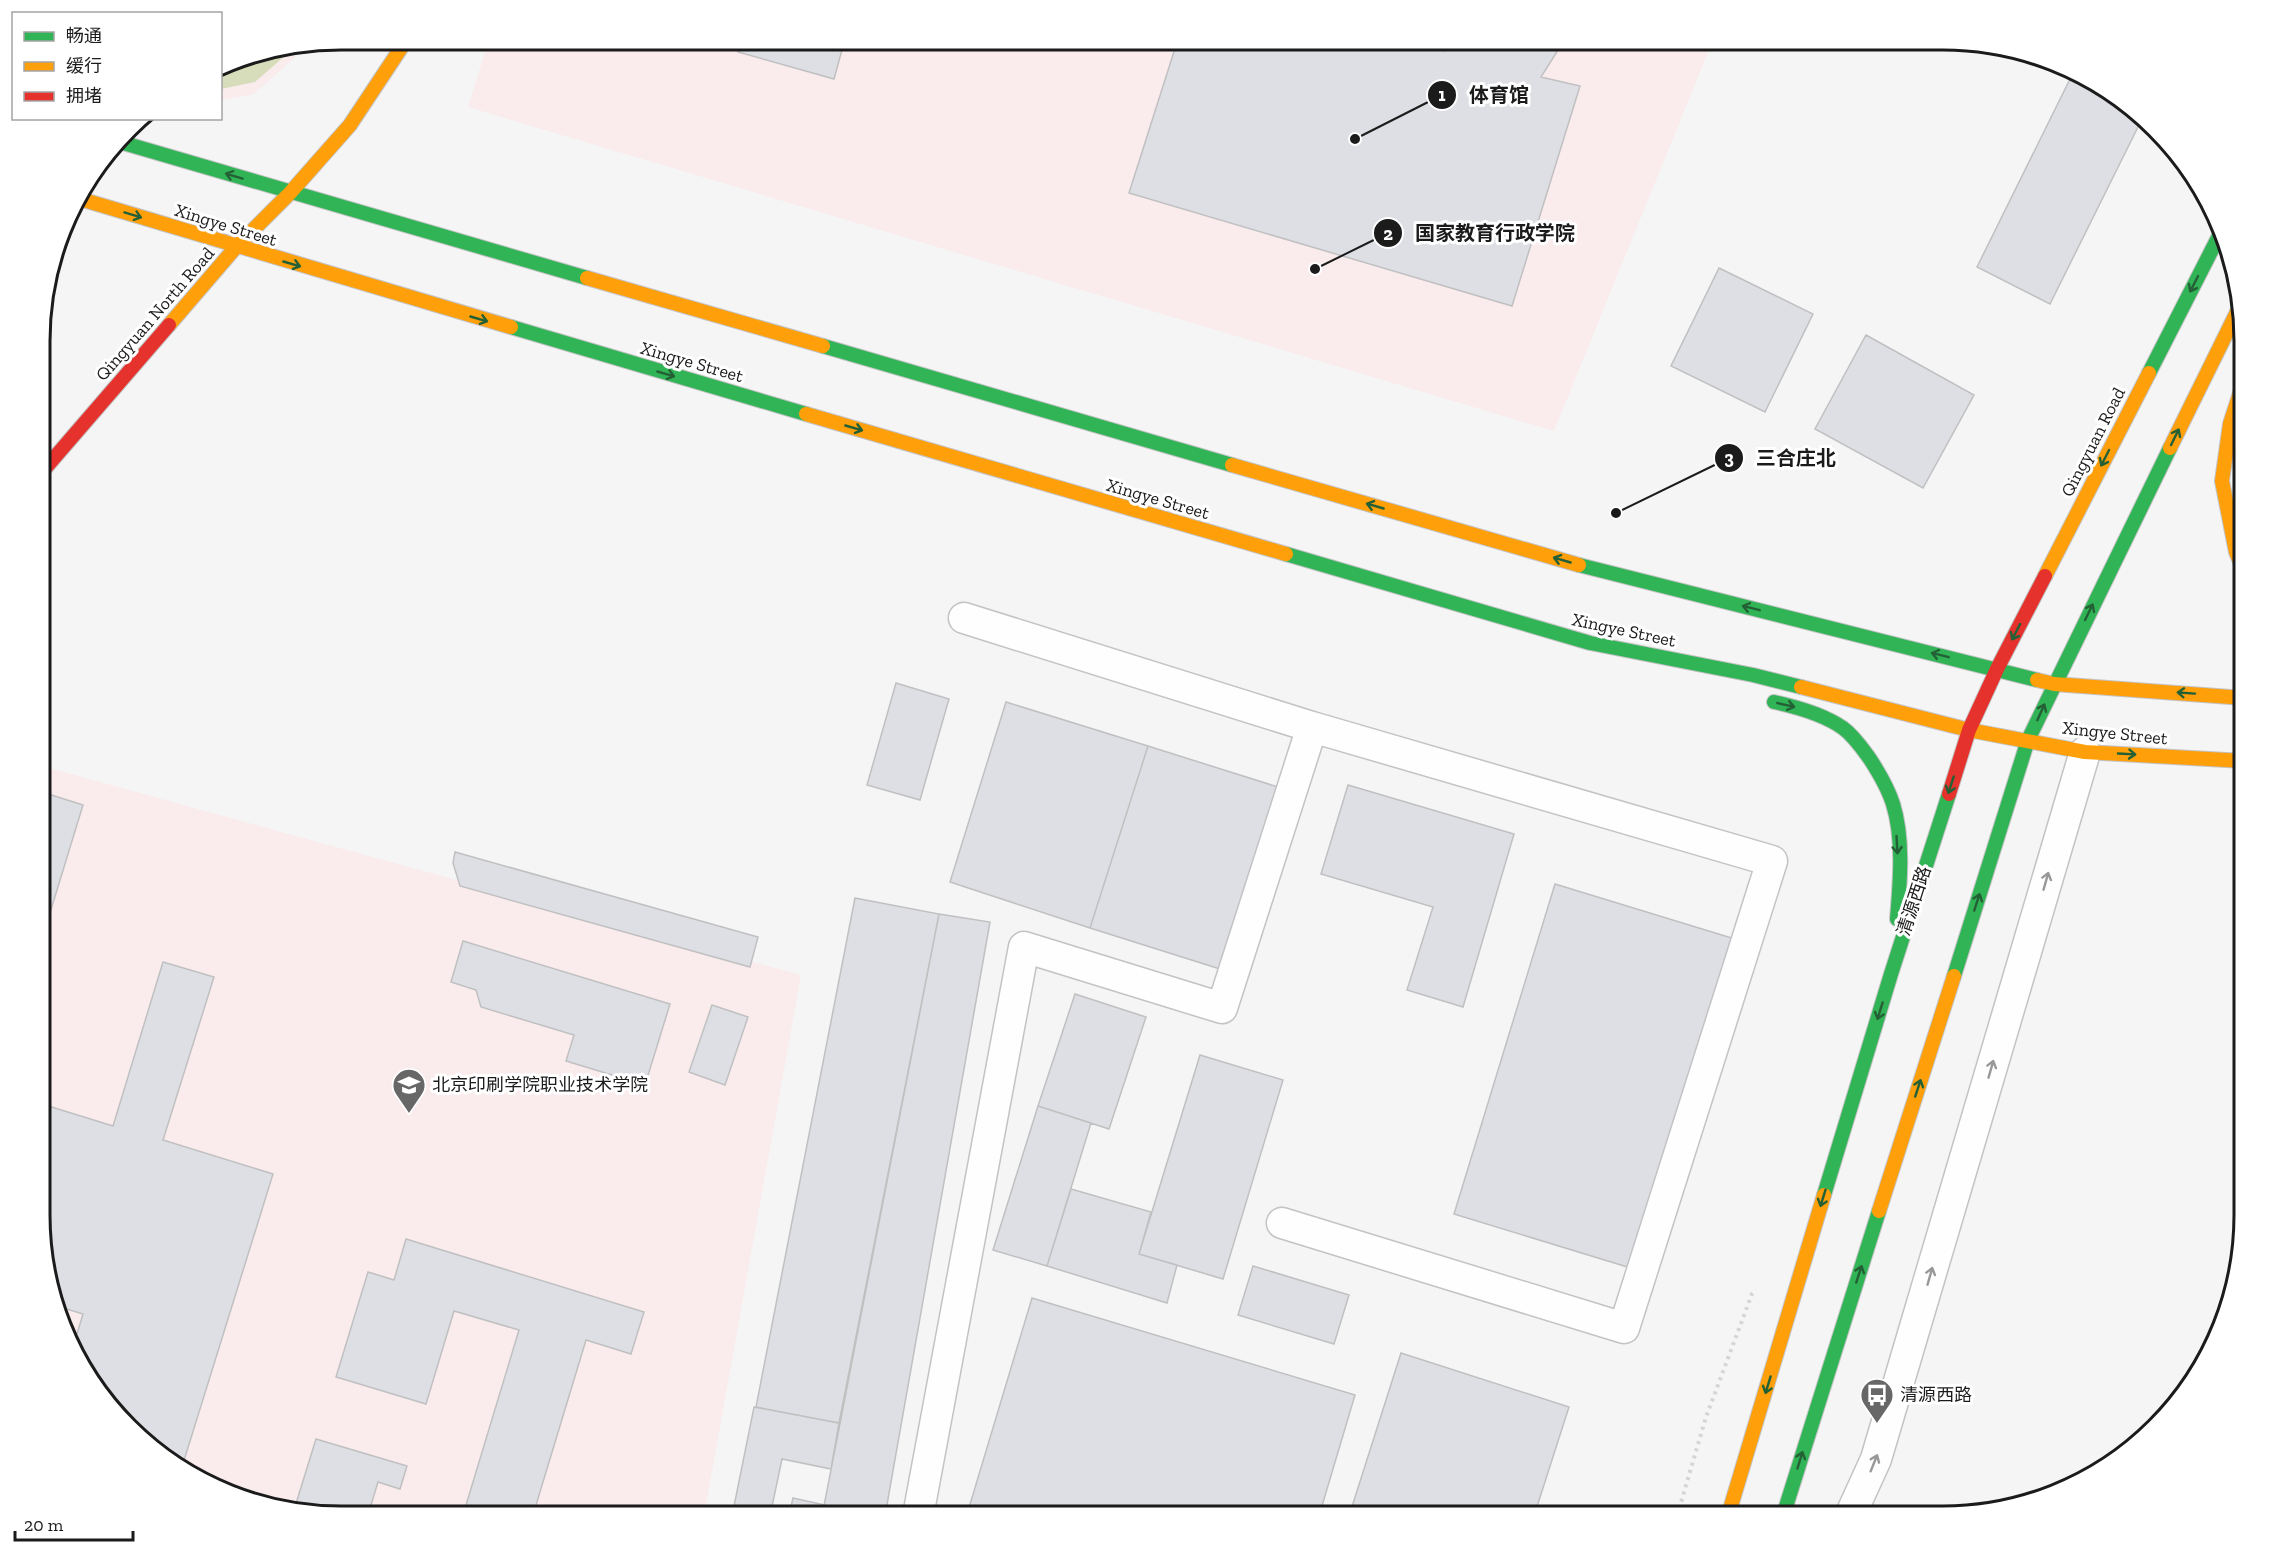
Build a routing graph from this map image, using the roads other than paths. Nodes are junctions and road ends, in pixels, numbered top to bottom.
1 (400, 50) edge
2 (127, 144) edge
3 (290, 193) junction
4 (86, 201) edge
5 (2216, 240) edge
6 (236, 247) junction
7 (2234, 319) edge
8 (2234, 412) edge
9 (50, 463) edge
10 (2234, 542) edge
11 (964, 618) dead end
12 (1590, 644) junction
13 (1997, 669) junction
14 (1664, 672) dead end
15 (2054, 684) junction
16 (2234, 697) edge
17 (1760, 699) dead end
18 (1312, 727) junction
19 (1969, 730) junction
20 (2028, 740) junction
21 (2085, 752) junction
22 (2234, 760) edge
23 (1891, 974) junction
24 (1282, 1223) dead end
25 (920, 1506) edge
26 (1731, 1506) edge
27 (1786, 1506) edge
28 (1855, 1506) edge

1 - 3 main road, Qingyuan North Road
3 -> 2 main road
3 - 6 main road, Qingyuan North Road
13 -> 3 main road
4 -> 6 main road, Xingye Street
5 -> 13 main road, Qingyuan Road
6 - 9 main road, Qingyuan North Road
6 -> 12 main road, Xingye Street
15 -> 7 main road
8 - 10 main road
11 - 18 street
12 - 14 main road
12 - 19 main road, Xingye Street
13 - 15 main road
13 - 19 main road, 清源西路
16 -> 15 main road
20 -> 15 main road
17 -> 23 main road
18 - 24 street
18 - 25 street
19 - 20 main road, Xingye Street
19 -> 23 main road, 清源西路
20 - 21 main road, Xingye Street
27 -> 20 main road
21 -> 22 main road, Xingye Street
28 -> 21 street
23 -> 26 main road, 清源西路

